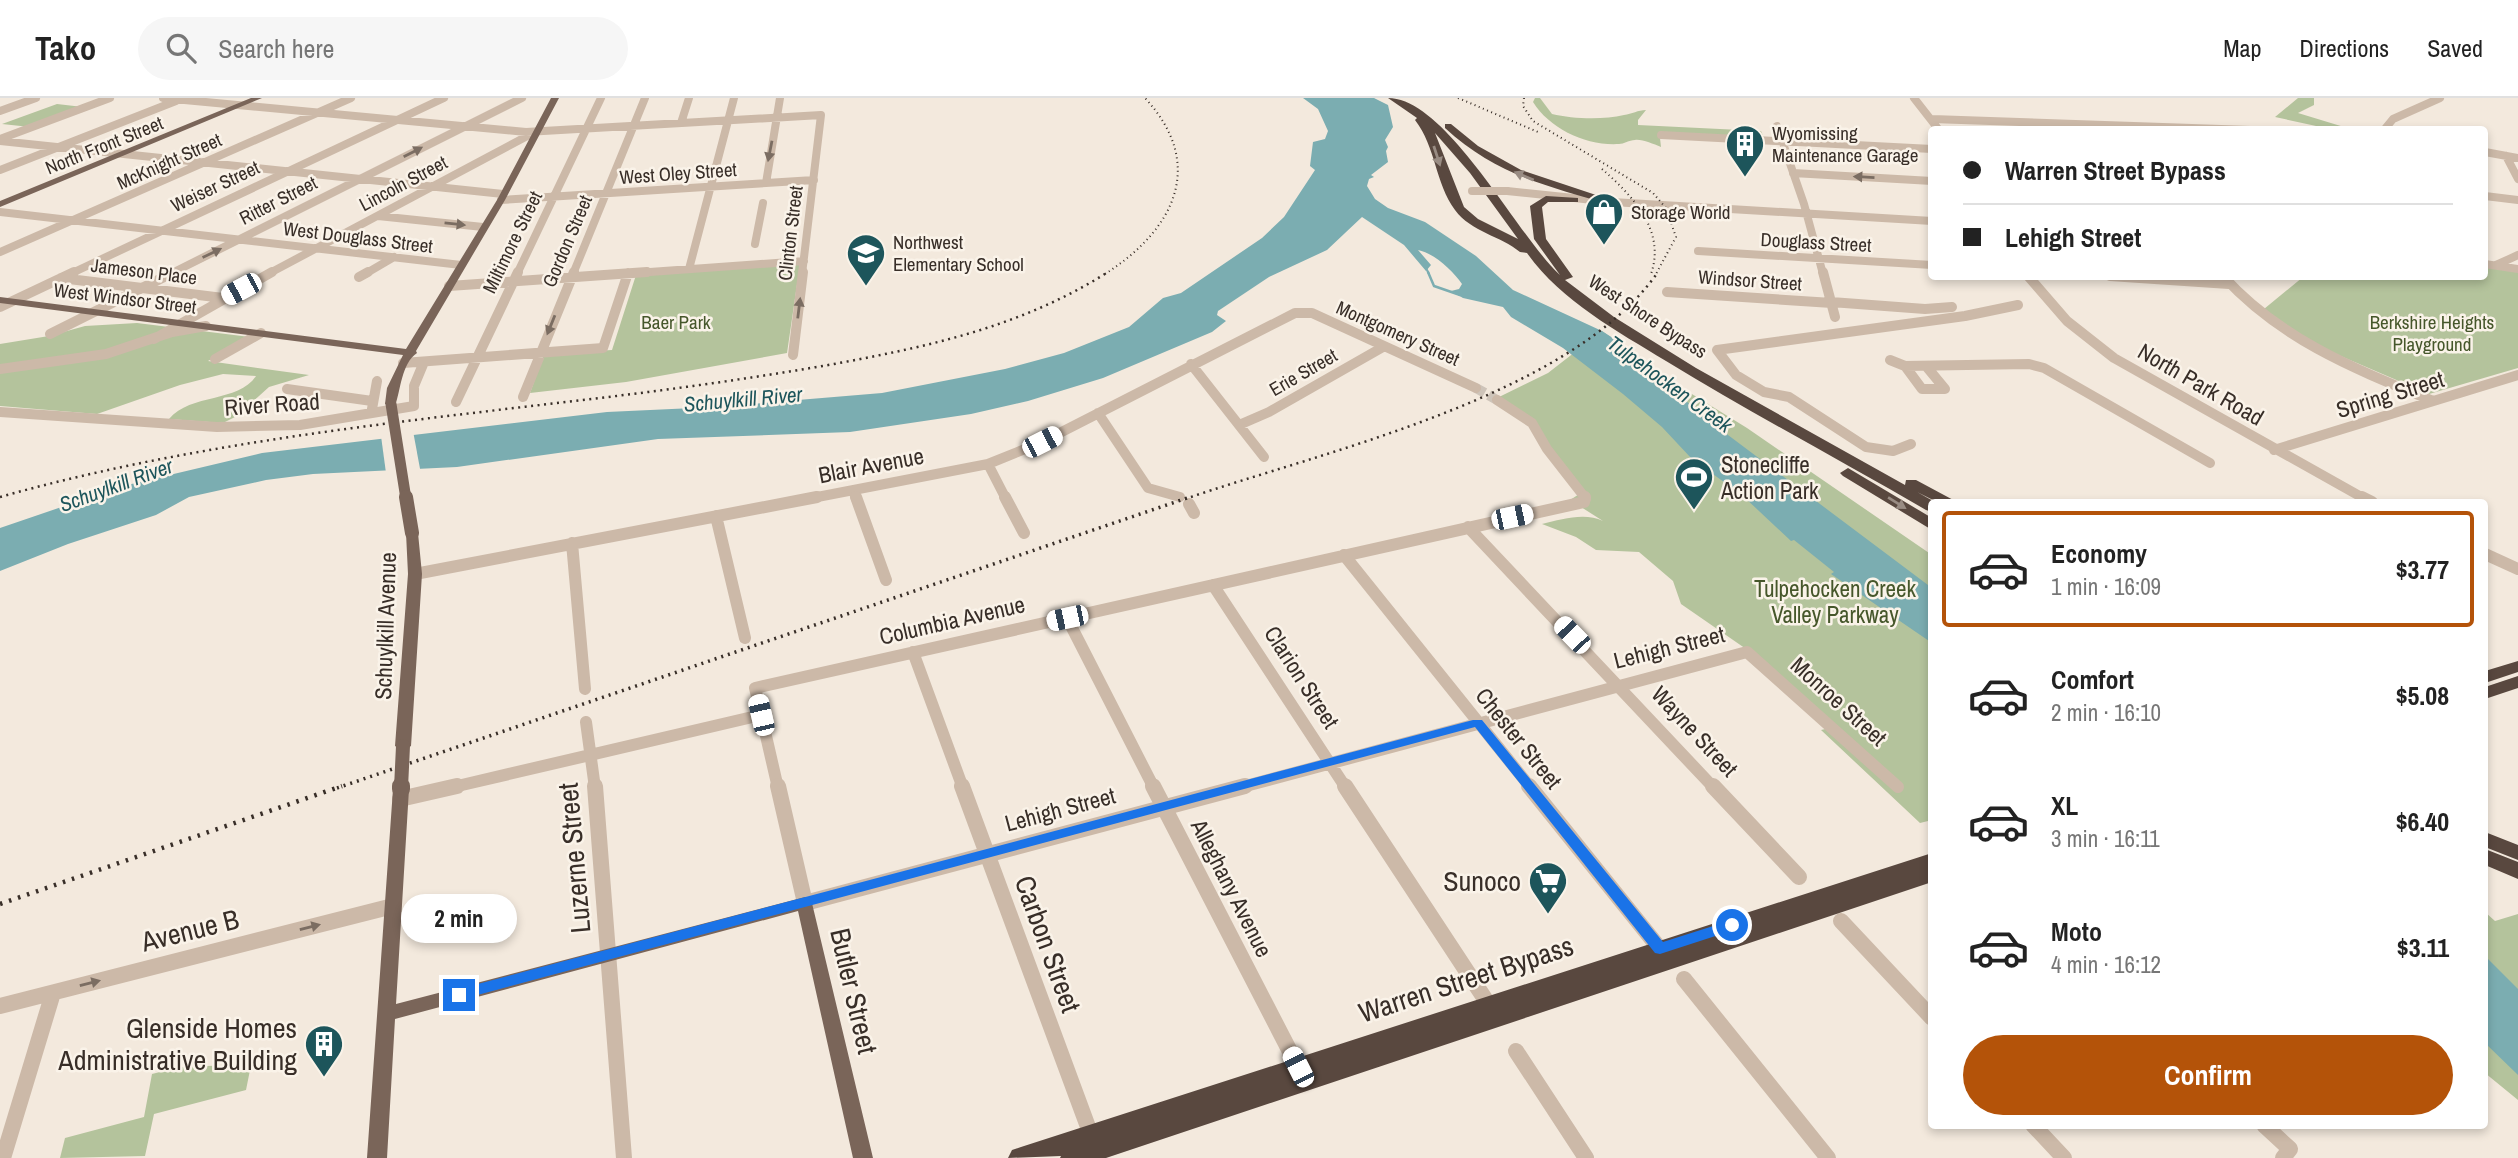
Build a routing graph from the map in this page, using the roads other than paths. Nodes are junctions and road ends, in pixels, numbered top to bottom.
1 (110, 98) edge
2 (163, 98) edge
3 (258, 98) edge
4 (351, 98) edge
5 (444, 98) edge
6 (522, 98) edge
7 (555, 98) edge
8 (601, 98) edge
9 (645, 98) edge
10 (689, 98) edge
11 (734, 98) edge
12 (780, 98) edge
13 (1387, 98) edge
14 (1393, 98) edge
15 (1402, 98) edge
16 (1914, 98) edge
17 (2440, 98) edge
18 (32, 99) edge
19 (182, 99) edge
20 (241, 105) junction
21 (1416, 105) junction
22 (0, 111) edge
23 (318, 113) junction
24 (776, 118) junction
25 (1933, 119) junction
26 (397, 120) junction
27 (728, 121) junction
28 (681, 123) junction
29 (634, 126) junction
30 (1777, 126) dead end
31 (1937, 126) edge
32 (2135, 126) edge
33 (2387, 126) edge
34 (465, 127) junction
35 (586, 129) junction
36 (536, 132) junction
37 (1661, 135) dead end
38 (0, 140) edge
39 (1783, 141) junction
40 (60, 147) junction
41 (1928, 149) edge
42 (2488, 153) edge
43 (123, 154) junction
44 (2506, 156) junction
45 (2518, 158) edge
46 (205, 162) junction
47 (0, 170) edge
48 (289, 171) junction
49 (1793, 173) junction
50 (361, 178) junction
51 (2518, 178) edge
52 (814, 180) junction
53 (1928, 181) edge
54 (766, 183) junction
55 (434, 186) junction
56 (711, 187) junction
57 (1472, 191) joint
58 (1451, 192) junction
59 (606, 194) junction
60 (2488, 196) edge
61 (502, 197) junction
62 (553, 197) junction
63 (2518, 200) edge
64 (1612, 202) junction
65 (763, 203) dead end
66 (0, 204) edge
67 (1804, 204) junction
68 (0, 212) edge
69 (1775, 212) junction
70 (1807, 214) junction
71 (378, 216) junction
72 (1842, 216) junction
73 (73, 220) junction
74 (1928, 221) edge
75 (483, 227) junction
76 (162, 230) junction
77 (239, 239) junction
78 (755, 244) dead end
79 (317, 248) junction
80 (1698, 251) dead end
81 (0, 252) edge
82 (2518, 256) edge
83 (394, 257) junction
84 (1818, 258) junction
85 (804, 261) junction
86 (2488, 264) edge
87 (461, 265) junction
88 (1928, 265) edge
89 (2496, 265) junction
90 (689, 269) junction
91 (2518, 269) edge
92 (628, 273) junction
93 (359, 277) dead end
94 (570, 277) junction
95 (61, 278) junction
96 (2031, 280) edge
97 (2226, 280) edge
98 (511, 282) junction
99 (449, 286) junction
100 (1574, 287) junction
101 (141, 288) junction
102 (1667, 292) dead end
103 (223, 298) junction
104 (6, 301) edge
105 (1581, 301) junction
106 (1831, 303) junction
107 (2018, 305) dead end
108 (0, 307) edge
109 (1952, 307) dead end
110 (94, 312) junction
111 (1306, 312) joint
112 (1836, 317) dead end
113 (175, 327) junction
114 (261, 333) junction
115 (50, 334) dead end
116 (1633, 335) junction
117 (1384, 346) junction
118 (540, 352) junction
119 (793, 355) dead end
120 (476, 358) junction
121 (215, 359) dead end
122 (414, 360) junction
123 (1891, 360) dead end
124 (1191, 365) junction
125 (1905, 366) junction
126 (1926, 366) junction
127 (0, 368) edge
128 (2518, 375) edge
129 (377, 380) dead end
130 (1476, 388) tunnel mouth
131 (287, 389) dead end
132 (523, 397) dead end
133 (1497, 400) tunnel mouth
134 (2433, 401) junction
135 (456, 402) dead end
136 (414, 406) joint
137 (372, 407) junction
138 (1098, 413) junction
139 (2, 414) edge
140 (1239, 425) junction
141 (1911, 444) dead end
142 (2274, 450) junction
143 (1264, 457) dead end
144 (1859, 460) junction
145 (2210, 463) dead end
146 (988, 464) junction
147 (853, 490) junction
148 (1931, 499) edge
149 (1943, 499) edge
150 (2366, 499) edge
151 (1188, 505) dead end
152 (1928, 505) edge
153 (716, 516) junction
154 (1928, 522) edge
155 (1468, 527) junction
156 (1024, 533) dead end
157 (572, 543) junction
158 (1344, 555) junction
159 (2488, 555) edge
160 (2518, 569) edge
161 (415, 573) junction
162 (886, 580) dead end
163 (1213, 585) junction
164 (1067, 618) junction
165 (745, 638) dead end
166 (913, 652) junction
167 (1747, 652) joint
168 (2518, 666) edge
169 (2488, 676) edge
170 (2518, 682) edge
171 (1618, 685) junction
172 (585, 689) dead end
173 (2488, 692) edge
174 (761, 715) junction
175 (586, 722) dead end
176 (1478, 723) junction
177 (592, 754) junction
178 (1328, 762) junction
179 (1898, 787) dead end
180 (400, 794) junction
181 (1165, 806) junction
182 (2488, 840) edge
183 (2488, 850) edge
184 (2518, 853) edge
185 (986, 854) junction
186 (2488, 857) edge
187 (1928, 861) edge
188 (2518, 863) edge
189 (2518, 871) edge
190 (1928, 875) edge
191 (1799, 877) dead end
192 (805, 903) junction
193 (393, 906) junction
194 (1841, 921) dead end
195 (1660, 949) junction
196 (608, 955) junction
197 (1684, 979) dead end
198 (53, 993) junction
199 (1489, 1005) junction
200 (0, 1006) edge
201 (386, 1014) junction
202 (1928, 1014) edge
203 (1516, 1051) dead end
204 (1298, 1067) junction
205 (2037, 1129) edge
206 (2267, 1129) edge
207 (1091, 1135) junction
208 (1138, 1137) junction
209 (2286, 1154) edge
210 (2, 1158) edge
211 (377, 1158) edge
212 (624, 1158) edge
213 (863, 1158) edge
214 (1021, 1158) edge
215 (1073, 1158) edge
216 (1121, 1158) edge
217 (1586, 1158) edge
218 (1828, 1158) edge
219 (2064, 1158) edge

1 - 38 street
2 - 19 street
3 - 20 main road, North Front Street
4 - 23 street, McKnight Street
5 - 26 street, Weiser Street
6 - 34 street, Ritter Street
7 - 36 main road, Schuylkill Avenue
8 - 35 street, Miltimore Street
9 - 29 street, Gordon Street
10 - 28 street
11 - 27 street
12 - 24 street
13 -> 58 highway
14 - 105 highway, West Shore Bypass
15 - 21 highway, West Shore Bypass
16 - 25 street
17 - 33 street
18 - 22 street
19 - 20 street
19 - 40 street
20 - 23 street
20 - 43 main road, North Front Street
64 -> 21 highway
21 - 100 highway, West Shore Bypass
23 - 26 street
23 - 46 street, McKnight Street
24 - 27 street
24 - 52 street, Clinton Street
24 -> 54 street
25 - 31 street
25 - 32 street
26 - 34 street
26 - 48 street, Weiser Street
27 - 28 street
27 - 56 street
28 - 29 street
29 - 35 street
29 - 59 street, Gordon Street
30 - 39 street
34 - 36 street
50 -> 34 street, Ritter Street
35 - 36 street
35 - 62 street, Miltimore Street
36 - 55 street, Lincoln Street
36 - 61 main road, Schuylkill Avenue
37 - 39 street
38 - 40 street
39 - 41 street
39 - 49 street
40 - 43 street
40 - 47 street
42 - 44 street
43 - 46 street, West Oley Street
43 - 66 main road, North Front Street
44 - 45 street
44 - 51 street
46 - 48 street, West Oley Street
46 - 73 street, McKnight Street
48 - 50 street, West Oley Street
48 - 76 street, Weiser Street
53 -> 49 street
49 - 67 street
50 - 55 street, West Oley Street
50 - 77 street, Ritter Street
52 - 54 street, West Oley Street
52 - 85 street, Clinton Street
54 - 56 street, West Oley Street
55 - 61 street, West Oley Street
55 - 71 street, Lincoln Street
56 - 59 street, West Oley Street
56 - 90 street
57 - 58 street
57 - 64 street, bridge
58 - 105 highway
59 - 62 street, West Oley Street
59 - 94 street, Gordon Street
60 - 63 street
61 - 62 street, West Oley Street
61 - 75 main road, Schuylkill Avenue
62 - 98 street, Miltimore Street
64 - 69 street
64 - 100 highway
65 - 78 street
67 - 69 street
67 - 70 street
67 - 72 street
68 - 73 street, West Douglass Street
69 - 70 street
70 - 72 street
70 - 84 street
71 -> 75 street
71 - 79 street, Lincoln Street
72 - 74 street
73 - 76 street, West Douglass Street
73 - 81 street, McKnight Street
75 - 87 main road, Schuylkill Avenue
76 - 77 street, West Douglass Street
76 - 95 street, Weiser Street
77 - 79 street, West Douglass Street
101 -> 77 street, Ritter Street
79 - 83 street, West Douglass Street
79 - 103 street, Lincoln Street
80 - 84 street, Douglass Street
82 - 89 street
83 - 87 street, West Douglass Street
83 - 93 street
84 - 88 street, Douglass Street
84 - 106 street
85 - 90 street, West Douglass Street
119 -> 85 street, Clinton Street
86 - 89 street
87 - 99 main road, Schuylkill Avenue
89 - 91 street
90 - 92 street, West Douglass Street
92 - 94 street, West Douglass Street
92 - 118 street, West Windsor Street
94 - 98 street, West Douglass Street
94 -> 118 street, Gordon Street
95 - 101 street, Jameson Place
95 - 104 street, Weiser Street
96 - 142 street, North Park Road
97 - 134 street
98 - 99 street, West Douglass Street
98 - 120 street, Miltimore Street
99 - 122 main road, Schuylkill Avenue
100 - 144 highway, West Shore Bypass
101 - 103 street, Jameson Place
101 - 110 street, Ritter Street
102 - 106 street, Windsor Street
103 - 113 street, Lincoln Street
104 - 108 street, Weiser Street
104 - 110 main road, West Windsor Street
105 - 116 highway, West Shore Bypass
106 - 109 street, Windsor Street
106 - 112 street
107 - 141 street
110 - 113 main road, West Windsor Street
110 - 115 street, Ritter Street
111 - 117 street, Montgomery Street
111 - 124 street, Blair Avenue
113 - 114 main road, West Windsor Street
113 - 127 street, Lincoln Street
113 - 127 street, Lincoln Street
114 - 121 street
114 - 122 main road, West Windsor Street
116 - 152 highway, West Shore Bypass
116 -> 154 highway
117 - 130 street, Montgomery Street
117 - 140 street, Erie Street
118 - 120 street, West Windsor Street
118 - 132 street, Gordon Street
120 - 122 street, West Windsor Street
120 - 135 street, Miltimore Street
122 - 136 street, Schuylkill Avenue
122 - 161 main road, Schuylkill Avenue, bridge
123 - 125 street
124 - 138 street, Blair Avenue
124 - 140 street
125 - 126 street
125 - 126 street
126 - 145 street
128 - 134 street, Spring Street
129 - 137 street
131 - 137 street
133 - 155 street, Columbia Avenue
134 - 142 street, Spring Street
136 - 137 street, River Road
137 - 139 street, River Road
138 - 146 street, Blair Avenue
138 - 151 street
140 - 143 street
142 - 150 street, North Park Road
144 - 148 highway, West Shore Bypass
144 - 149 highway
146 - 147 street, Blair Avenue
146 - 156 street
147 - 153 street, Blair Avenue
147 - 162 street
153 - 157 street, Blair Avenue
153 - 165 street
155 - 158 street, Columbia Avenue
155 - 171 street, Wayne Street
157 - 161 street, Blair Avenue
157 - 172 street
158 - 163 street, Columbia Avenue
158 - 176 street, Chester Street
159 - 160 street
161 - 180 main road, Schuylkill Avenue, bridge
163 - 164 street, Columbia Avenue
163 - 178 street, Clarion Street
164 - 166 street, Columbia Avenue
164 - 181 street, Alleghany Avenue
166 - 174 street, Columbia Avenue
166 - 185 street, Carbon Street
167 - 171 street, Lehigh Street
167 - 179 street, Monroe Street
168 - 169 highway
170 - 173 highway
171 - 176 street, Lehigh Street
171 - 191 street, Wayne Street
174 - 177 street
174 - 192 street, Butler Street
175 - 177 street, Luzerne Street
176 - 178 street, Lehigh Street
176 - 195 street, Chester Street
177 - 180 street
177 - 196 street, Luzerne Street
178 - 181 street, Lehigh Street
178 - 199 street, Clarion Street
180 - 193 main road, Schuylkill Avenue
181 - 185 street, Lehigh Street
181 - 204 street, Alleghany Avenue
182 - 184 highway
183 - 188 highway
185 - 192 street, Lehigh Street
185 - 207 street, Carbon Street
186 - 189 highway
187 - 195 highway, Warren Street Bypass
190 - 208 highway, Warren Street Bypass
192 - 196 main road, Lehigh Street
192 - 213 main road, Butler Street
198 -> 193 street, Avenue B
193 - 201 main road, Schuylkill Avenue
194 - 202 street
195 - 199 highway, Warren Street Bypass
196 - 201 main road, Lehigh Street
196 - 212 street, Luzerne Street
197 - 218 street
198 - 200 street, Avenue B
198 - 210 street
199 - 204 highway, Warren Street Bypass
201 - 211 main road, Schuylkill Avenue
203 - 217 street
204 - 207 highway, Warren Street Bypass
205 - 219 street
206 - 209 street
207 - 214 highway, Warren Street Bypass
208 - 215 highway, Warren Street Bypass
208 - 216 highway

